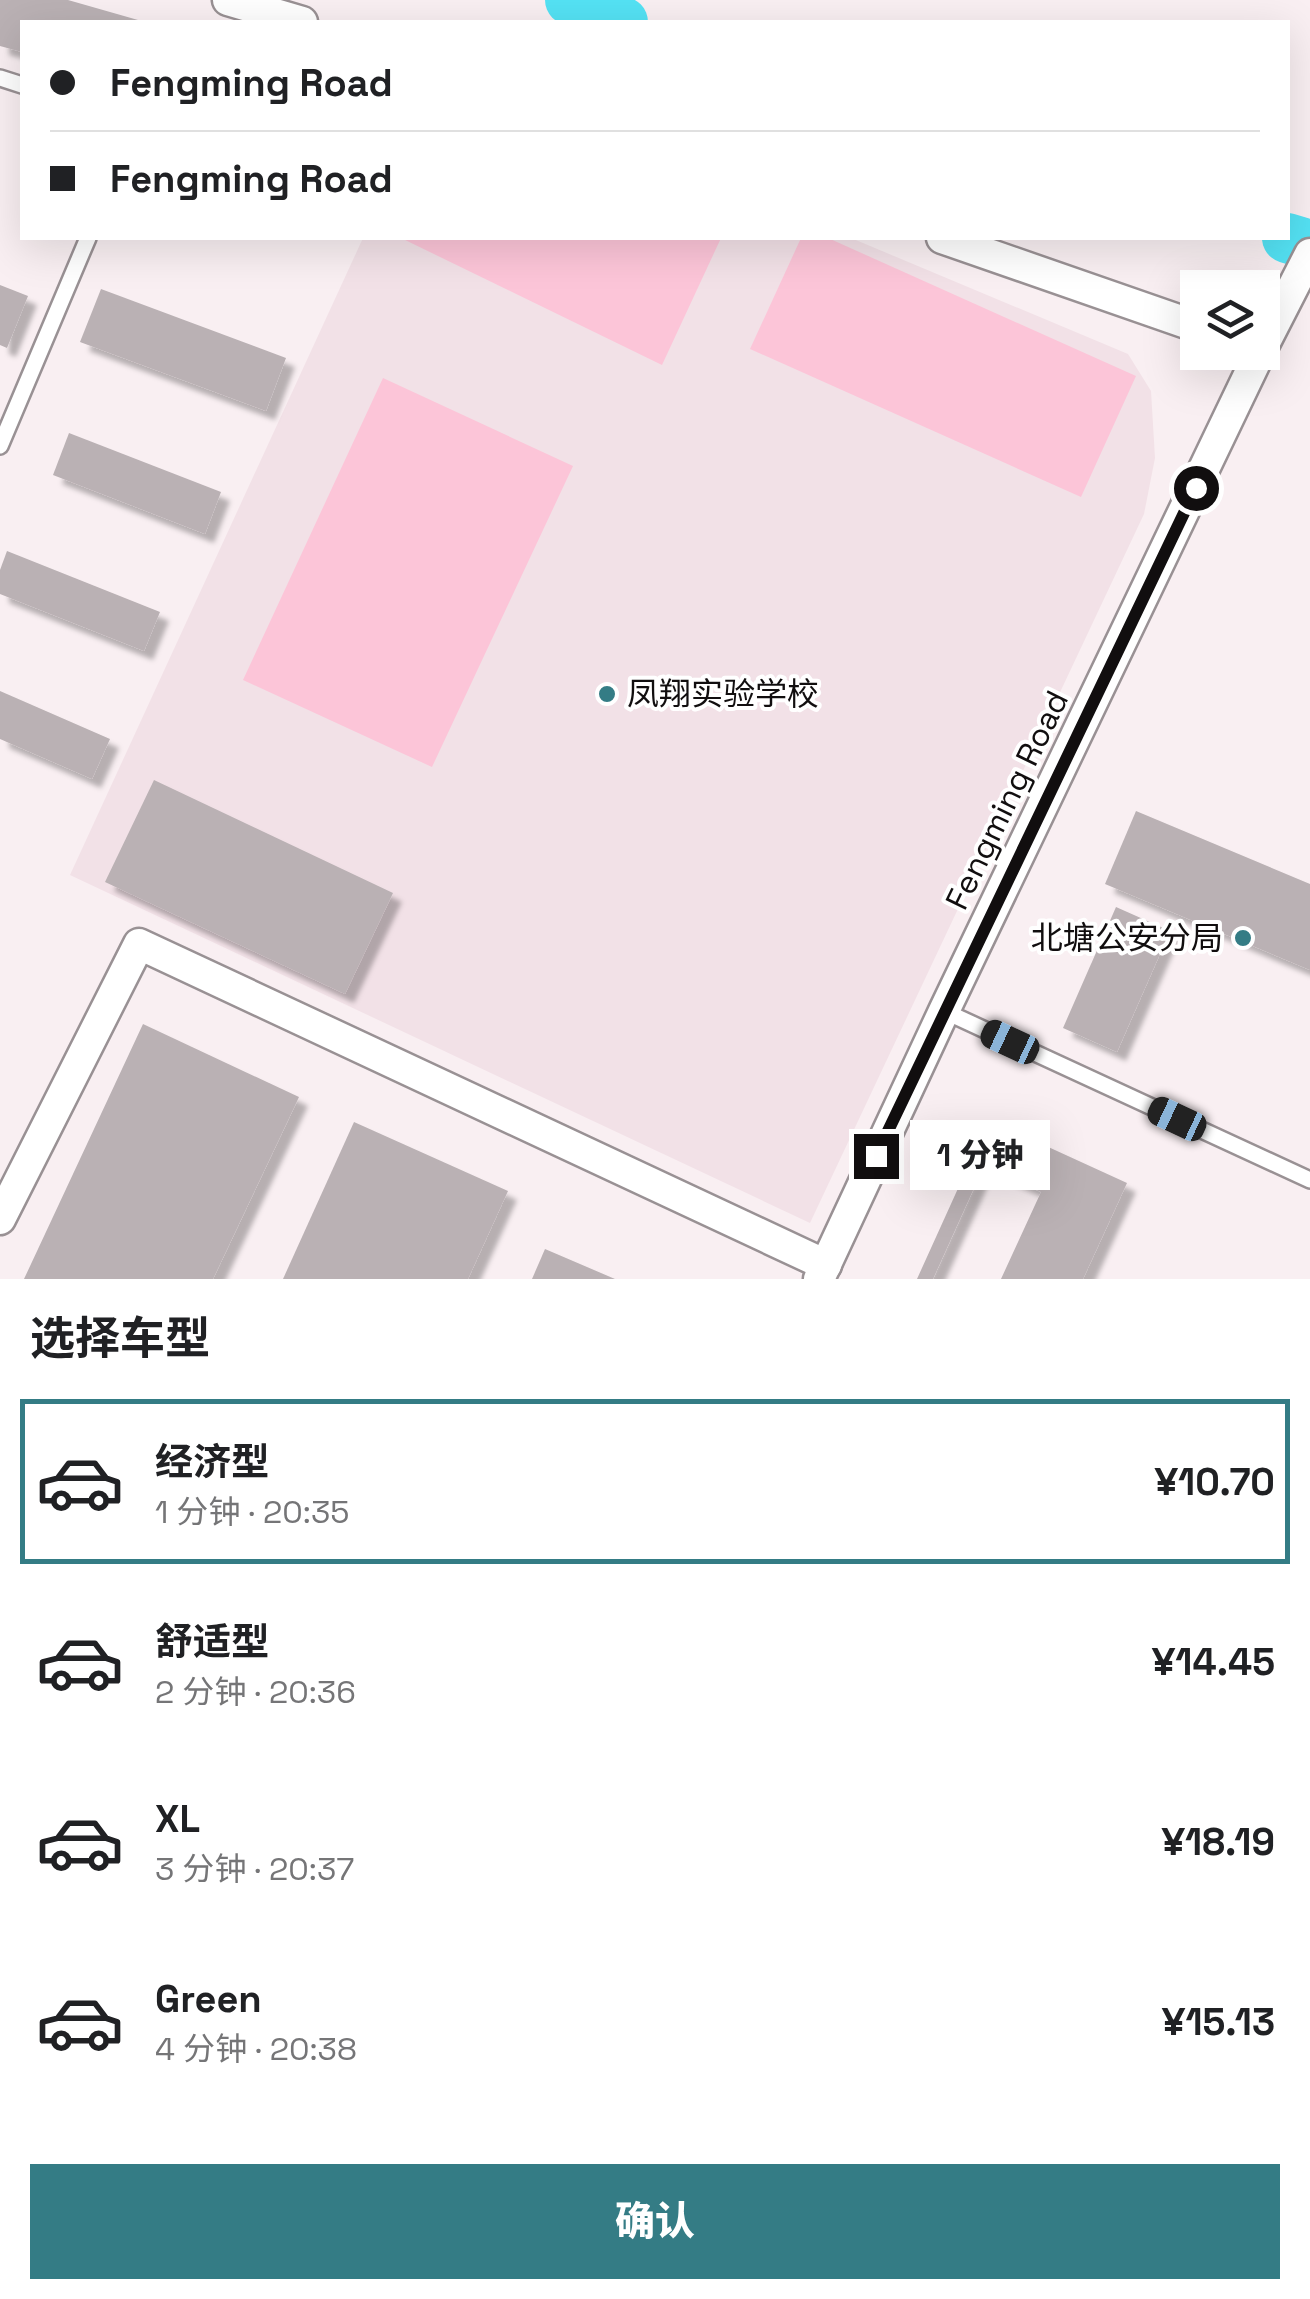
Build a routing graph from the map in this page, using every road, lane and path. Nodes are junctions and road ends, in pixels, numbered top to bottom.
1 (228, 0) edge
2 (295, 20) edge
3 (87, 240) edge
4 (948, 240) edge
5 (1310, 254) edge
6 (1280, 314) edge
7 (1180, 321) edge
8 (1251, 370) edge
9 (0, 446) edge
10 (944, 1011) junction
11 (1310, 1180) edge
12 (0, 1219) edge
13 (823, 1272) edge

1 - 2 street
3 - 9 lane
4 - 7 street
5 - 6 street, Fengming Road
8 - 10 street, Fengming Road
10 - 11 lane
10 - 13 street, Fengming Road
12 - 13 street

